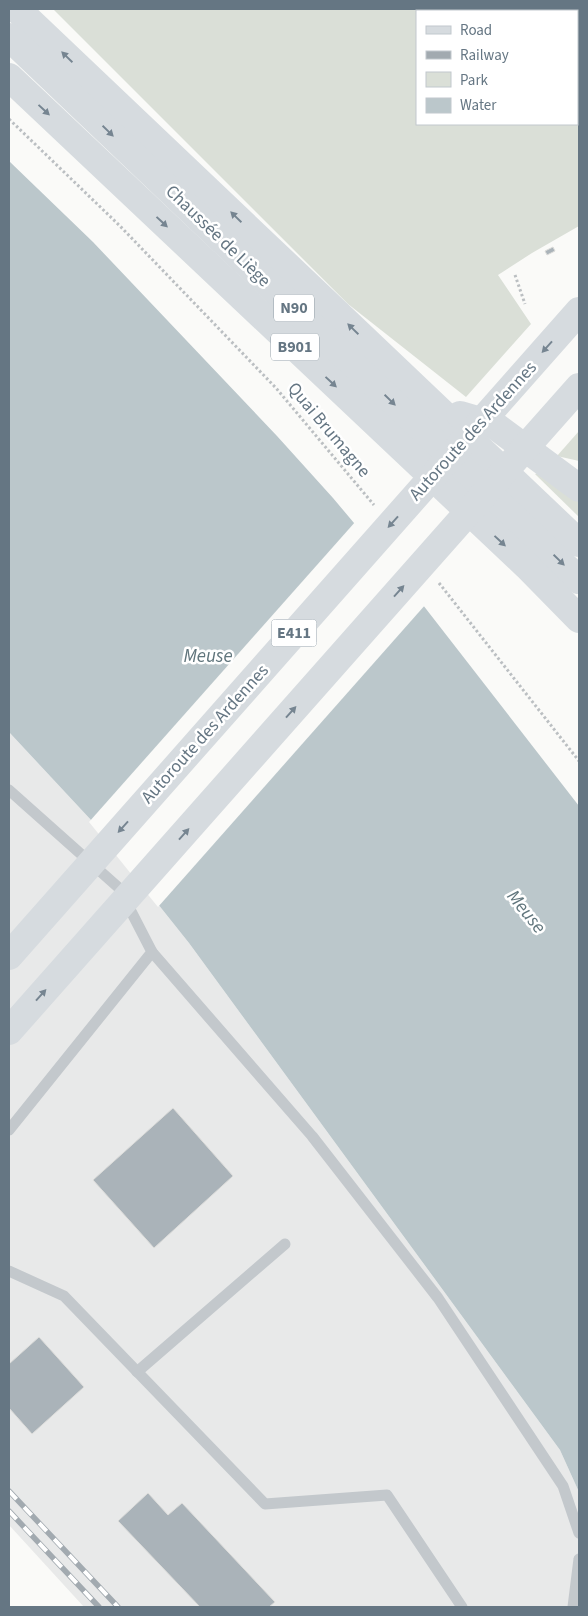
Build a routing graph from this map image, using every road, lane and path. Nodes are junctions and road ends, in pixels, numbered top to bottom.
1 (16, 9) edge
2 (9, 37) edge
3 (9, 77) edge
4 (9, 120) edge
5 (515, 275) dead end
6 (525, 304) dead end
7 (579, 311) edge
8 (579, 387) edge
9 (438, 410) junction
10 (579, 488) edge
11 (376, 507) dead end
12 (579, 543) edge
13 (579, 580) edge
14 (438, 582) dead end
15 (579, 619) edge
16 (579, 761) edge
17 (9, 790) edge
18 (152, 952) junction
19 (9, 956) edge
20 (9, 1032) edge
21 (9, 1130) edge
22 (286, 1244) dead end
23 (9, 1271) edge
24 (138, 1372) junction
25 (579, 1533) edge
26 (579, 1559) edge
27 (462, 1607) edge
28 (573, 1607) edge

9 -> 1 main road, Chaussée de Liège / N90
2 -> 13 main road, Chaussée de Liège / N90
3 -> 15 main road, B901
4 - 11 path, Quai Brumagne
5 - 6 path
7 -> 19 main road, Autoroute des Ardennes / E411
20 -> 8 main road, E411
9 - 10 main road
9 - 12 main road, Chaussée de Liège / N90
14 - 16 path
17 - 18 lane
18 - 21 lane
18 - 25 lane
22 - 24 lane
23 - 24 lane
24 - 27 lane
26 - 28 lane

